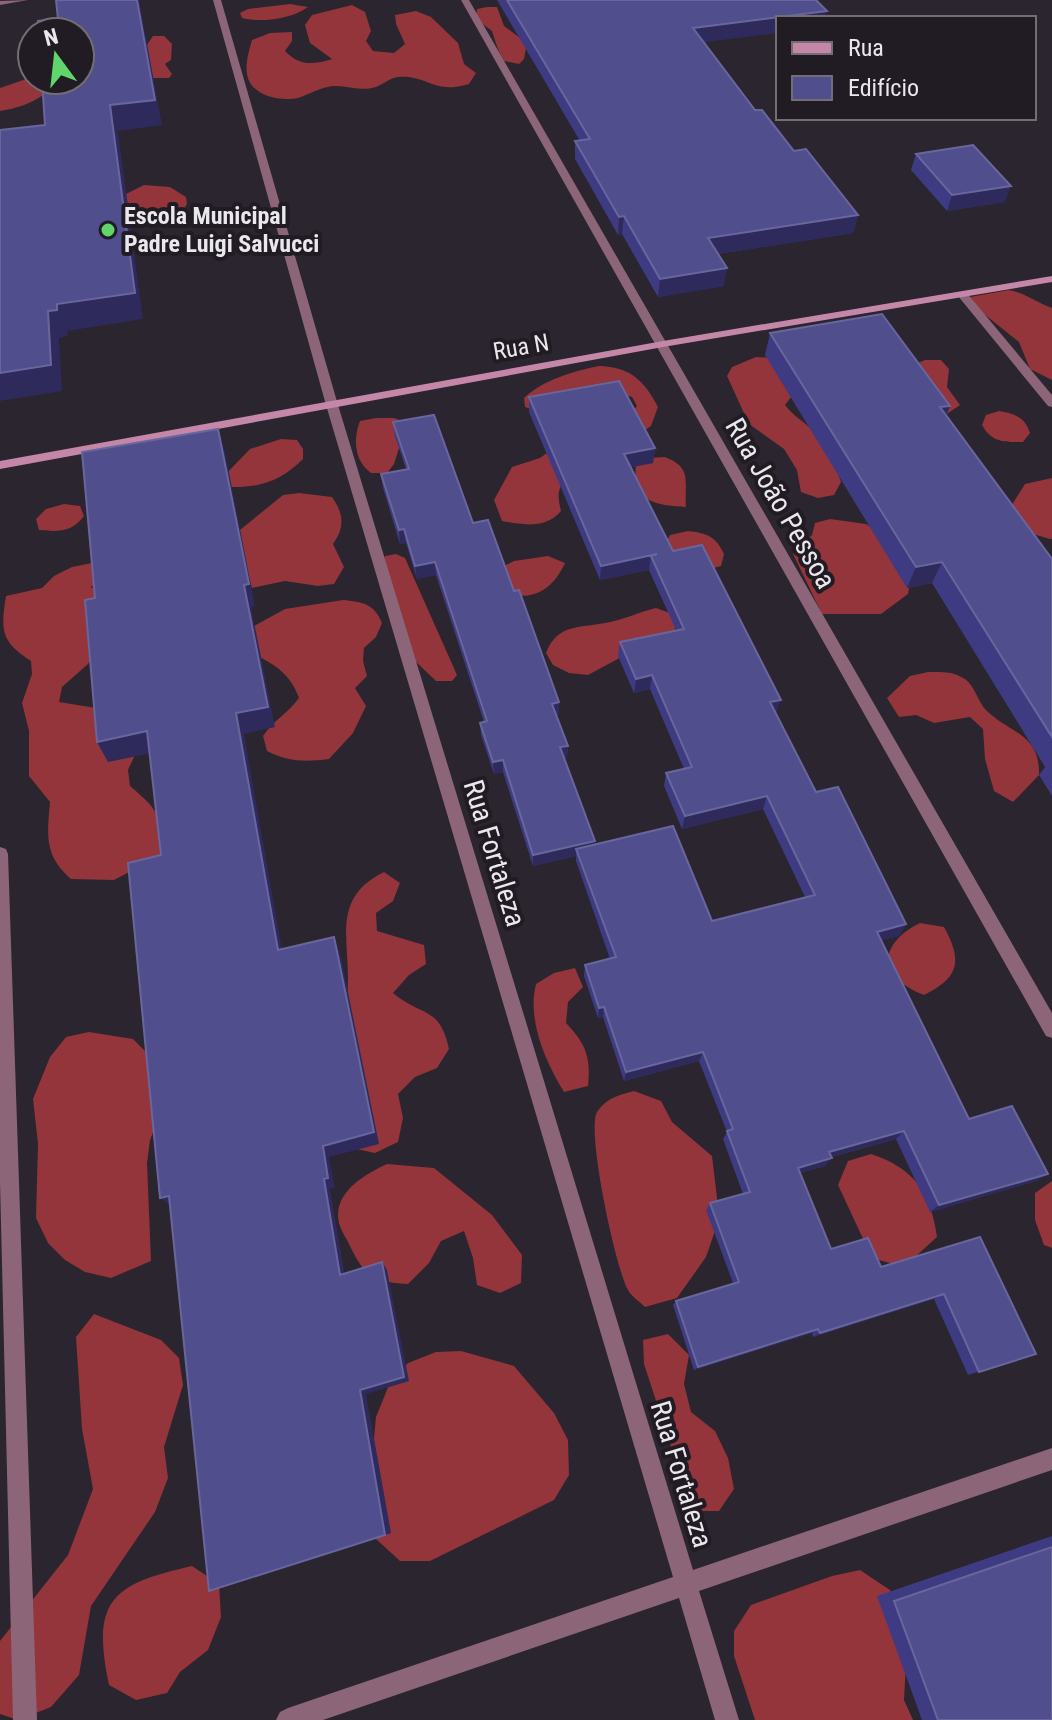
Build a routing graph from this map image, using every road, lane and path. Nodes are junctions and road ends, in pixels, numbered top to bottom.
1 (24, 0) edge
2 (217, 0) edge
3 (465, 0) edge
4 (0, 3) edge
5 (1052, 279) edge
6 (962, 294) junction
7 (663, 344) junction
8 (1052, 403) edge
9 (332, 405) junction
10 (0, 465) edge
11 (0, 854) edge
12 (1052, 1030) edge
13 (1052, 1459) edge
14 (688, 1586) junction
15 (25, 1720) edge
16 (288, 1720) edge
17 (727, 1720) edge

1 - 4 street
2 - 9 street, Rua Fortaleza
3 - 7 street, Rua João Pessoa
5 - 6 street, Rua N
6 - 7 street, Rua N
6 - 8 street
7 - 9 street, Rua N
7 - 12 street, Rua João Pessoa
9 - 10 street, Rua N
9 - 14 street, Rua Fortaleza
11 - 15 street
13 - 14 street
14 - 16 street
14 - 17 street, Rua Fortaleza

